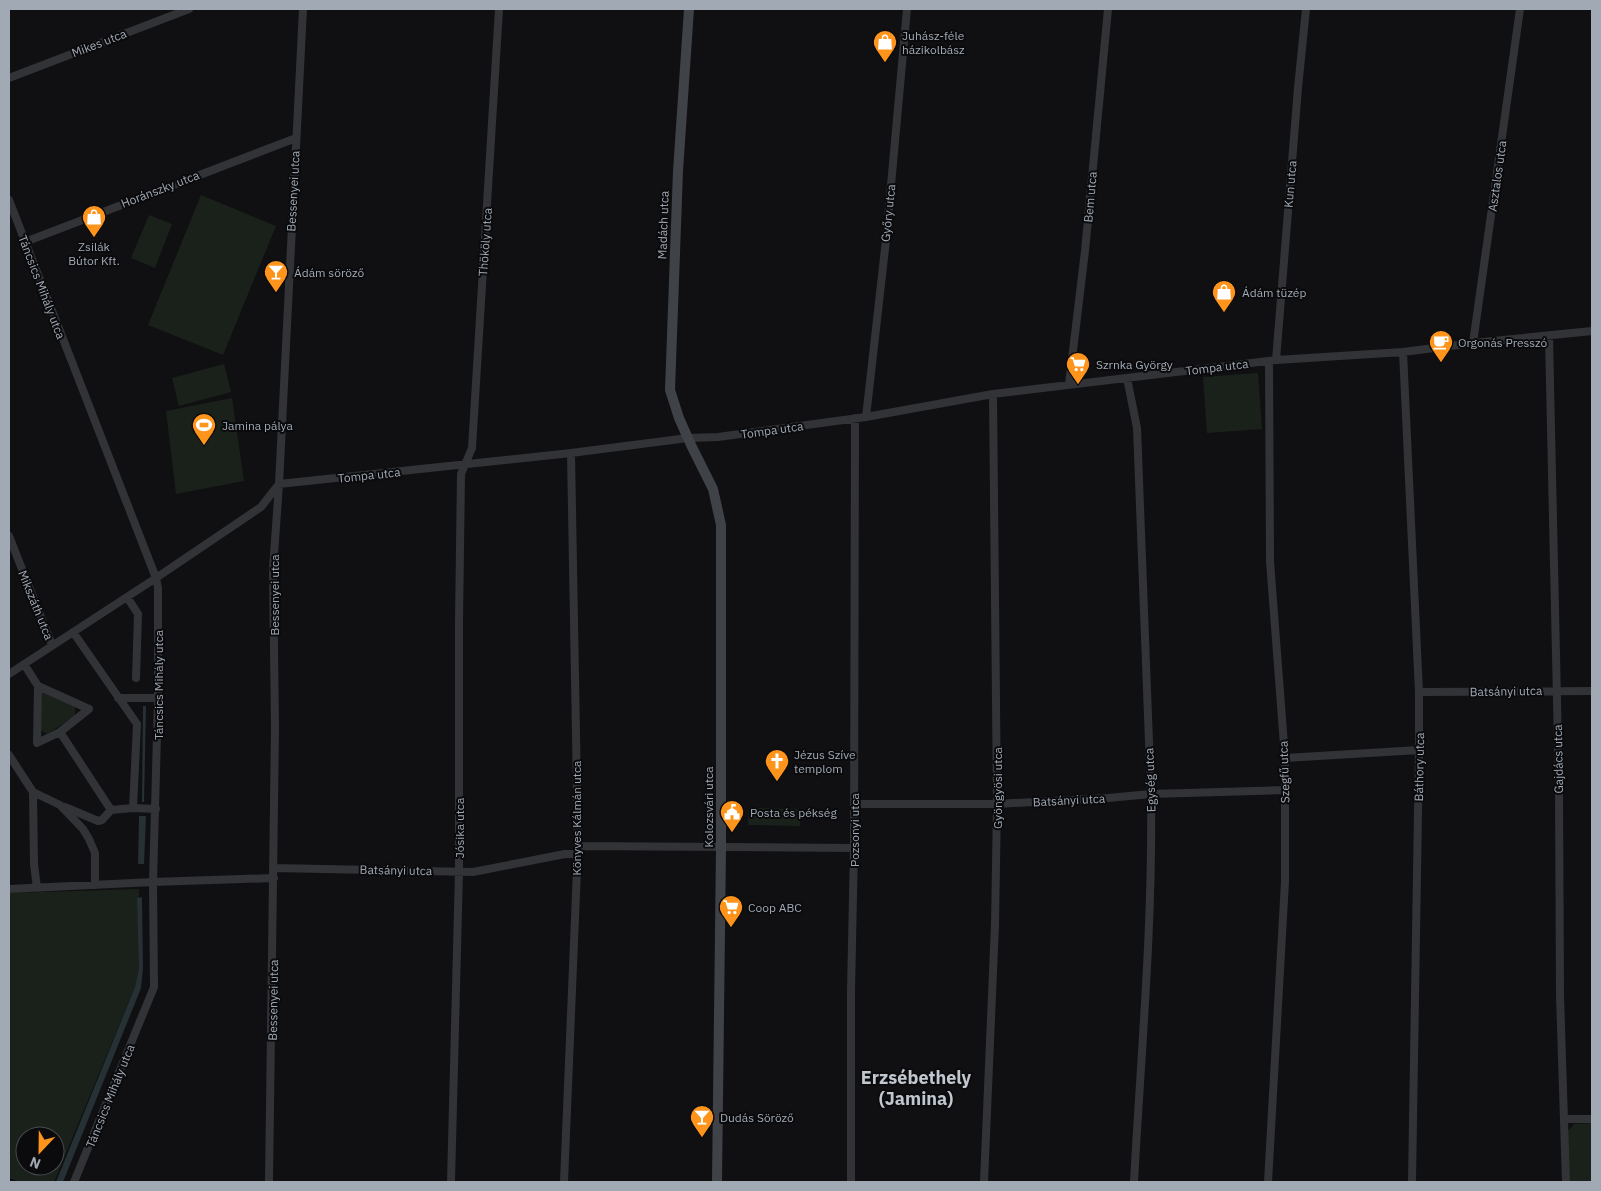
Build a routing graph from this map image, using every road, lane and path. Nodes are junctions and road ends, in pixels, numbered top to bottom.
1 (189, 9) edge
2 (303, 9) edge
3 (499, 9) edge
4 (689, 9) edge
5 (906, 9) edge
6 (1108, 9) edge
7 (1306, 9) edge
8 (1520, 9) edge
9 (172, 12) edge
10 (9, 78) edge
11 (296, 138) junction
12 (9, 200) edge
13 (25, 242) junction
14 (1592, 331) edge
15 (1549, 336) junction
16 (1473, 343) junction
17 (1403, 352) junction
18 (1273, 360) junction
19 (1128, 378) junction
20 (1069, 384) junction
21 (993, 394) junction
22 (866, 417) junction
23 (855, 418) junction
24 (688, 438) junction
25 (571, 453) junction
26 (466, 464) junction
27 (461, 474) joint
28 (279, 484) junction
29 (9, 536) edge
30 (156, 578) junction
31 (127, 597) junction
32 (73, 632) junction
33 (52, 645) junction
34 (24, 664) junction
35 (9, 674) edge
36 (136, 678) dead end
37 (38, 686) junction
38 (1556, 690) junction
39 (1592, 691) edge
40 (1419, 692) junction
41 (118, 698) junction
42 (158, 698) junction
43 (60, 732) junction
44 (1420, 750) junction
45 (9, 756) edge
46 (1285, 758) junction
47 (1285, 790) junction
48 (33, 792) junction
49 (1151, 794) junction
50 (854, 804) junction
51 (997, 804) junction
52 (60, 805) junction
53 (133, 808) junction
54 (156, 809) junction
55 (111, 810) junction
56 (87, 816) junction
57 (81, 826) junction
58 (721, 847) junction
59 (854, 848) junction
60 (577, 850) junction
61 (274, 868) junction
62 (459, 872) junction
63 (274, 878) junction
64 (153, 882) junction
65 (95, 885) junction
66 (37, 888) junction
67 (9, 889) edge
68 (1592, 1119) edge
69 (1564, 1120) junction
70 (74, 1182) edge
71 (269, 1182) edge
72 (451, 1182) edge
73 (564, 1182) edge
74 (717, 1182) edge
75 (851, 1182) edge
76 (984, 1182) edge
77 (1134, 1182) edge
78 (1268, 1182) edge
79 (1412, 1182) edge
80 (1566, 1182) edge

1 - 9 street, Mikes utca
2 - 11 street, Bessenyei utca
3 - 26 street, Thököly utca
4 - 24 street, Madách utca
5 - 22 street, Győry utca
6 - 20 street, Bem utca
7 - 18 street, Kun utca
8 - 16 street, Asztalos utca
9 - 10 street, Mikes utca
11 - 13 street, Horánszky utca
11 - 28 street, Bessenyei utca
12 - 13 street, Táncsics Mihály utca
13 - 30 street, Táncsics Mihály utca
14 - 15 street, Tompa utca
15 - 16 street, Tompa utca
15 - 38 street, Gajdács utca
16 - 17 street, Tompa utca
17 - 18 street, Tompa utca
17 - 40 street, Báthory utca
18 - 19 street, Tompa utca
18 - 46 street, Szegfű utca
19 - 20 street, Tompa utca
19 - 49 street, Egység utca
20 - 21 street, Tompa utca
21 - 22 street, Tompa utca
21 - 51 street, Gyöngyösi utca
22 - 23 street, Tompa utca
23 - 24 street, Tompa utca
23 - 50 street, Pozsonyi utca
24 - 25 street, Tompa utca
24 - 58 street, Kolozsvári utca
25 - 26 street, Tompa utca
25 - 60 street, Könyves Kálmán utca
26 - 27 street, Thököly utca
26 - 28 street, Tompa utca
27 - 62 street, Jósika utca
28 - 30 street
28 - 61 street, Bessenyei utca
29 - 33 street, Mikszáth utca
30 - 31 street
30 - 42 street, Táncsics Mihály utca
31 - 32 street
31 - 36 street
32 - 33 street
32 - 41 street
33 - 34 street
34 - 35 street
34 - 37 street
37 - 43 street
37 - 43 street
38 - 39 street, Batsányi utca
38 - 40 street, Batsányi utca
38 - 69 street, Gajdács utca
40 - 44 street, Báthory utca
41 - 42 street
41 - 53 street
42 - 54 street, Táncsics Mihály utca
43 - 55 street
44 - 46 street
44 - 79 street, Báthory utca
45 - 48 street
46 - 47 street, Szegfű utca
47 - 49 street, Batsányi utca
47 - 78 street, Szegfű utca
48 - 52 street
48 - 66 street
49 - 51 street, Batsányi utca
49 - 77 street, Egység utca
50 - 51 street, Batsányi utca
50 - 59 street, Pozsonyi utca
51 - 76 street, Gyöngyösi utca
52 - 56 street
52 - 57 street
53 - 54 street
53 - 55 street
54 - 64 street, Táncsics Mihály utca
55 - 56 street
56 - 57 street
57 - 65 street
58 - 59 street, Batsányi utca
58 - 60 street, Batsányi utca
58 - 74 street, Kolozsvári utca
59 - 75 street, Pozsonyi utca
60 - 62 street, Batsányi utca
60 - 73 street, Könyves Kálmán utca
61 - 62 street, Batsányi utca
61 - 63 street, Bessenyei utca
62 - 72 street, Jósika utca
63 - 64 street
63 - 71 street, Bessenyei utca
64 - 65 street
64 - 70 street, Táncsics Mihály utca
65 - 66 street
66 - 67 street
68 - 69 street
69 - 80 street, Gajdács utca

